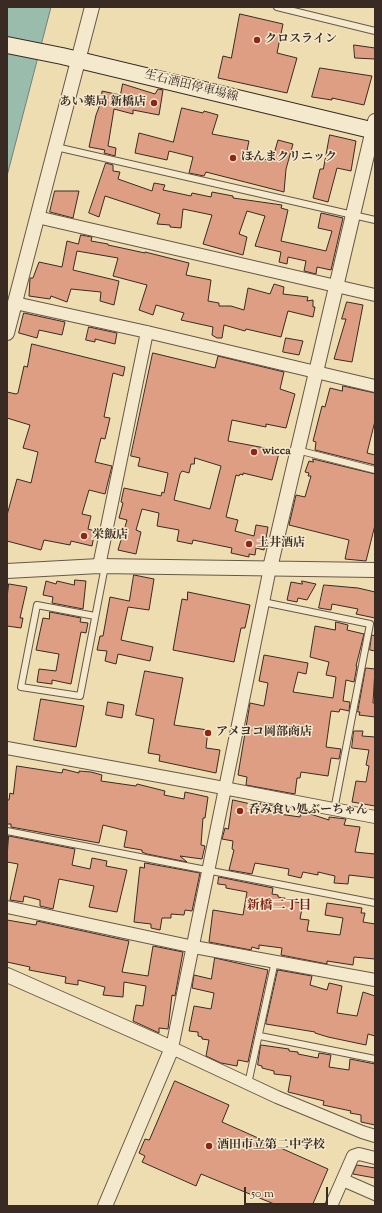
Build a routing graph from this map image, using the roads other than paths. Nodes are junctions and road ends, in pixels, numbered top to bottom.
1 (92, 7) edge
2 (277, 7) edge
3 (375, 31) edge
4 (7, 45) edge
5 (78, 60) junction
6 (374, 128) edge
7 (56, 147) junction
8 (353, 215) junction
9 (37, 217) junction
10 (375, 220) edge
11 (336, 286) junction
12 (375, 295) edge
13 (15, 303) junction
14 (147, 332) junction
15 (7, 333) edge
16 (316, 372) junction
17 (375, 386) edge
18 (297, 450) junction
19 (375, 470) edge
20 (102, 566) junction
21 (270, 568) junction
22 (375, 570) edge
23 (7, 571) edge
24 (263, 602) junction
25 (95, 616) junction
26 (7, 748) edge
27 (224, 788) junction
28 (334, 810) junction
29 (375, 817) edge
30 (7, 831) edge
31 (209, 870) junction
32 (375, 903) edge
33 (7, 907) edge
34 (194, 946) junction
35 (275, 960) junction
36 (7, 975) edge
37 (375, 980) edge
38 (260, 1036) junction
39 (172, 1048) junction
40 (375, 1059) edge
41 (248, 1084) junction
42 (362, 1132) junction
43 (375, 1136) edge
44 (359, 1154) junction
45 (375, 1158) edge
46 (343, 1180) junction
47 (375, 1194) edge
48 (105, 1206) edge
49 (331, 1206) edge

1 - 5 street
2 - 3 lane
4 - 5 main road, 生石酒田停車場線
5 - 6 main road, 生石酒田停車場線
5 - 7 street
6 - 8 street
7 - 8 lane
7 - 9 street
8 - 10 lane
8 - 11 street
9 - 11 street
9 - 13 street
11 - 12 street
11 - 16 street
13 - 14 street
13 - 15 street
14 - 16 street
14 - 20 street
16 - 17 street
16 - 18 street
18 - 19 lane
18 - 21 street
20 - 21 street
20 - 23 street
20 - 25 lane
21 - 22 street
21 - 24 street
24 - 27 street
24 - 28 lane
25 - 25 lane
26 - 27 street
27 - 28 street
27 - 31 street
28 - 29 street
30 - 31 lane
31 - 32 lane
31 - 34 street
33 - 34 street
34 - 35 street
34 - 39 street
35 - 37 street
35 - 38 lane
36 - 39 street
38 - 40 lane
38 - 41 lane
39 - 41 street
39 - 48 street
41 - 42 street
42 - 43 street
42 - 44 street
44 - 45 street
44 - 46 street
46 - 47 street
46 - 49 street

